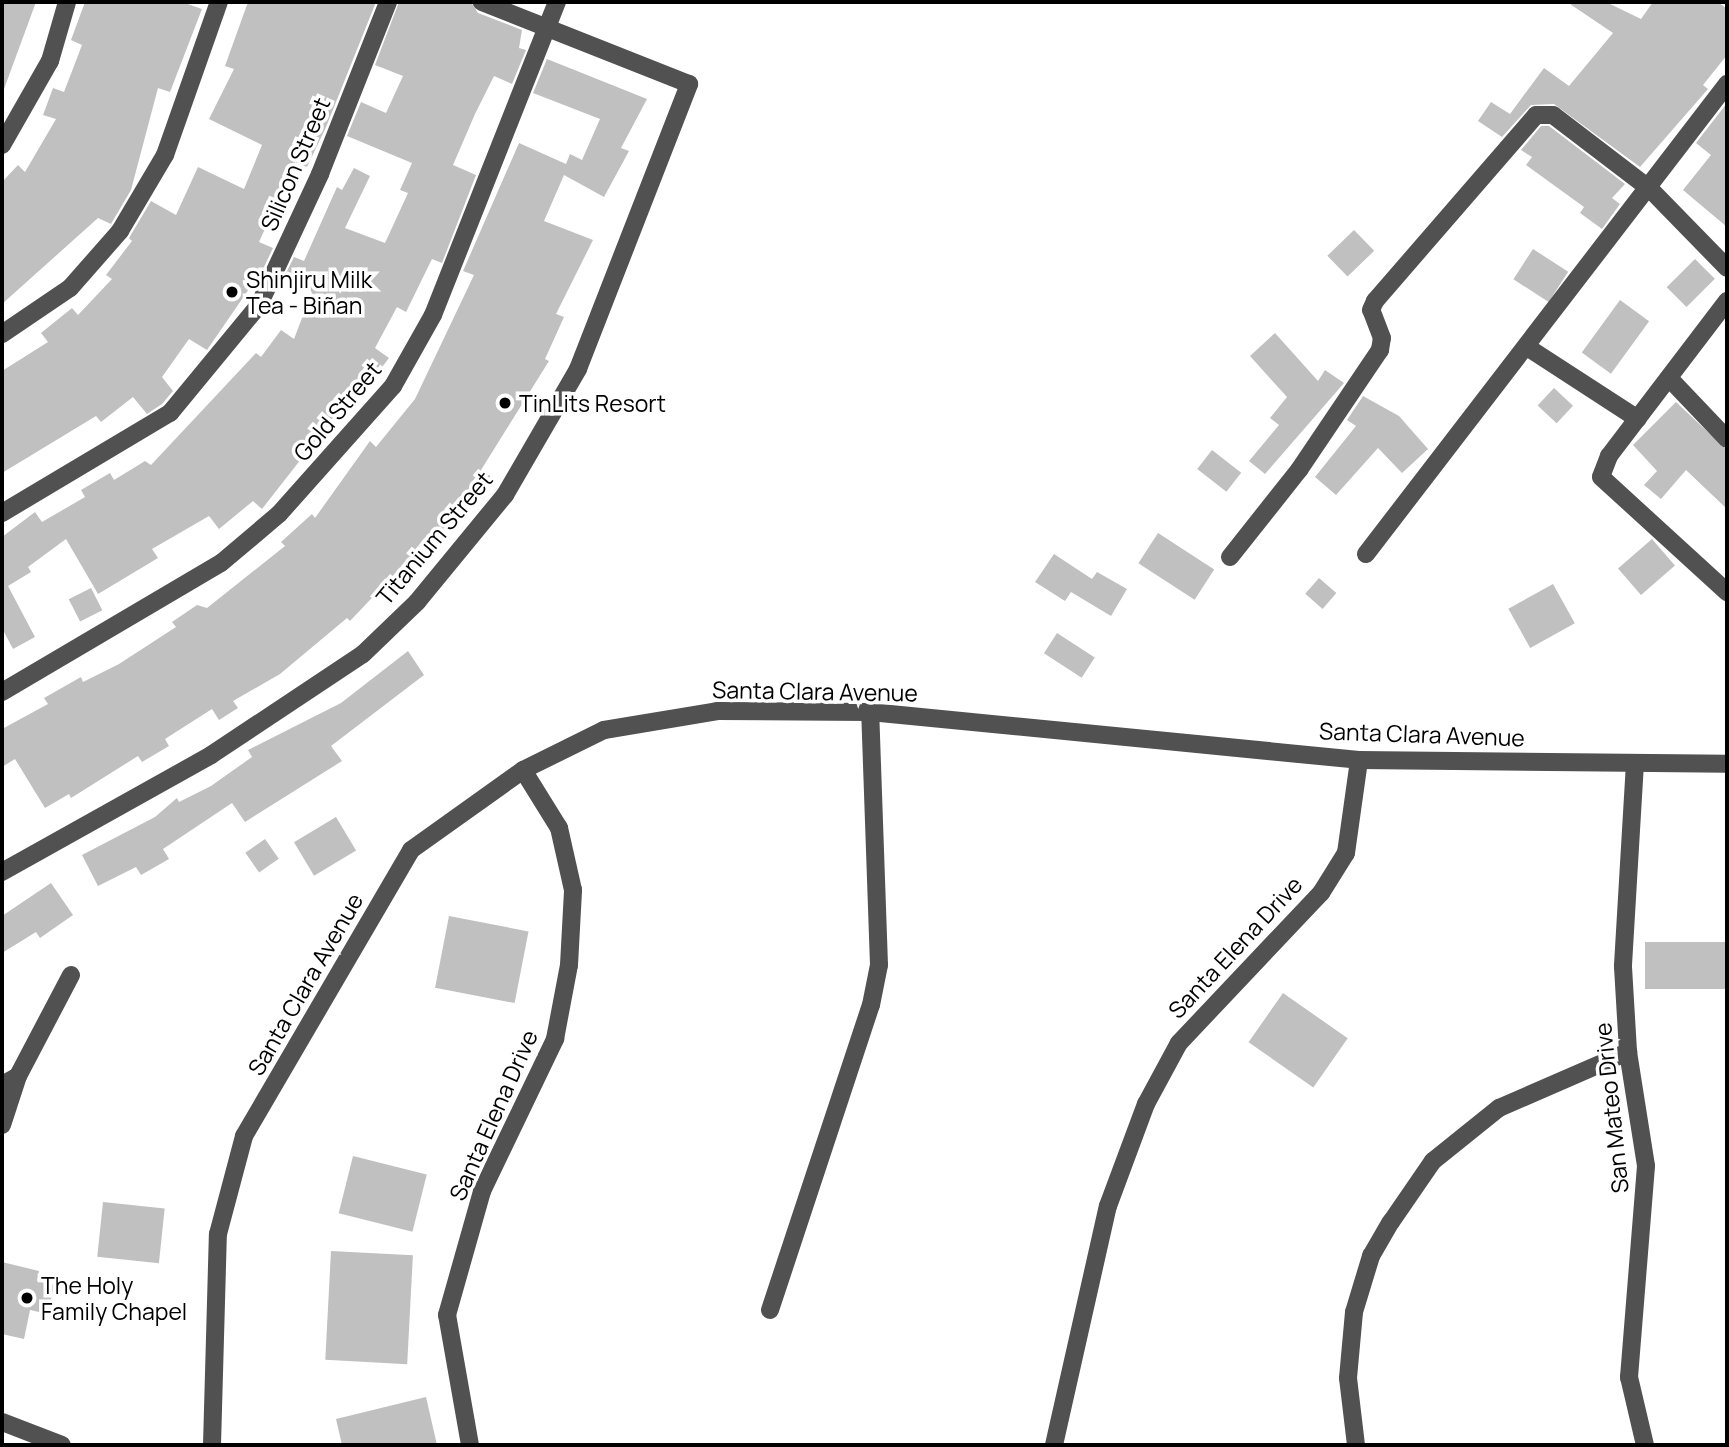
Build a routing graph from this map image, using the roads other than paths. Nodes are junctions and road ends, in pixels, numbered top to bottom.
1 (67, 2) edge
2 (219, 2) edge
3 (388, 2) edge
4 (482, 2) edge
5 (557, 2) edge
6 (547, 27) junction
7 (1727, 84) edge
8 (2, 145) edge
9 (1651, 190) junction
10 (1727, 268) edge
11 (1727, 301) edge
12 (2, 334) edge
13 (1527, 347) junction
14 (1669, 378) junction
15 (1638, 419) junction
16 (1727, 439) edge
17 (2, 513) edge
18 (1366, 554) dead end
19 (1230, 557) dead end
20 (1727, 592) edge
21 (2, 692) edge
22 (870, 712) junction
23 (1359, 760) junction
24 (1635, 763) junction
25 (1727, 764) edge
26 (523, 770) junction
27 (2, 872) edge
28 (71, 975) dead end
29 (1628, 1052) junction
30 (18, 1076) junction
31 (2, 1086) edge
32 (2, 1125) edge
33 (769, 1310) dead end
34 (2, 1422) edge
35 (62, 1445) edge
36 (212, 1445) edge
37 (470, 1445) edge
38 (1054, 1445) edge
39 (1356, 1445) edge
40 (1645, 1445) edge

1 - 8 street
2 - 12 street
3 - 17 street, Silicon Street
4 - 6 street
5 - 6 street, Gold Street
6 - 21 street, Gold Street
6 - 27 street, Titanium Street
7 - 9 street
9 - 10 street
9 - 13 street
9 - 19 street
11 - 14 street
13 - 15 street
13 - 18 street
14 - 15 street
14 - 16 street
15 - 20 street
22 - 23 street, Santa Clara Avenue
22 - 26 street, Santa Clara Avenue
22 - 33 street
23 - 24 street, Santa Clara Avenue
23 - 38 street, Santa Elena Drive
24 - 25 street, Santa Clara Avenue
24 - 29 street, San Mateo Drive
26 - 36 street, Santa Clara Avenue
26 - 37 street, Santa Elena Drive
28 - 30 street
29 - 39 street
29 - 40 street, San Mateo Drive
30 - 31 street
30 - 32 street
34 - 35 street

